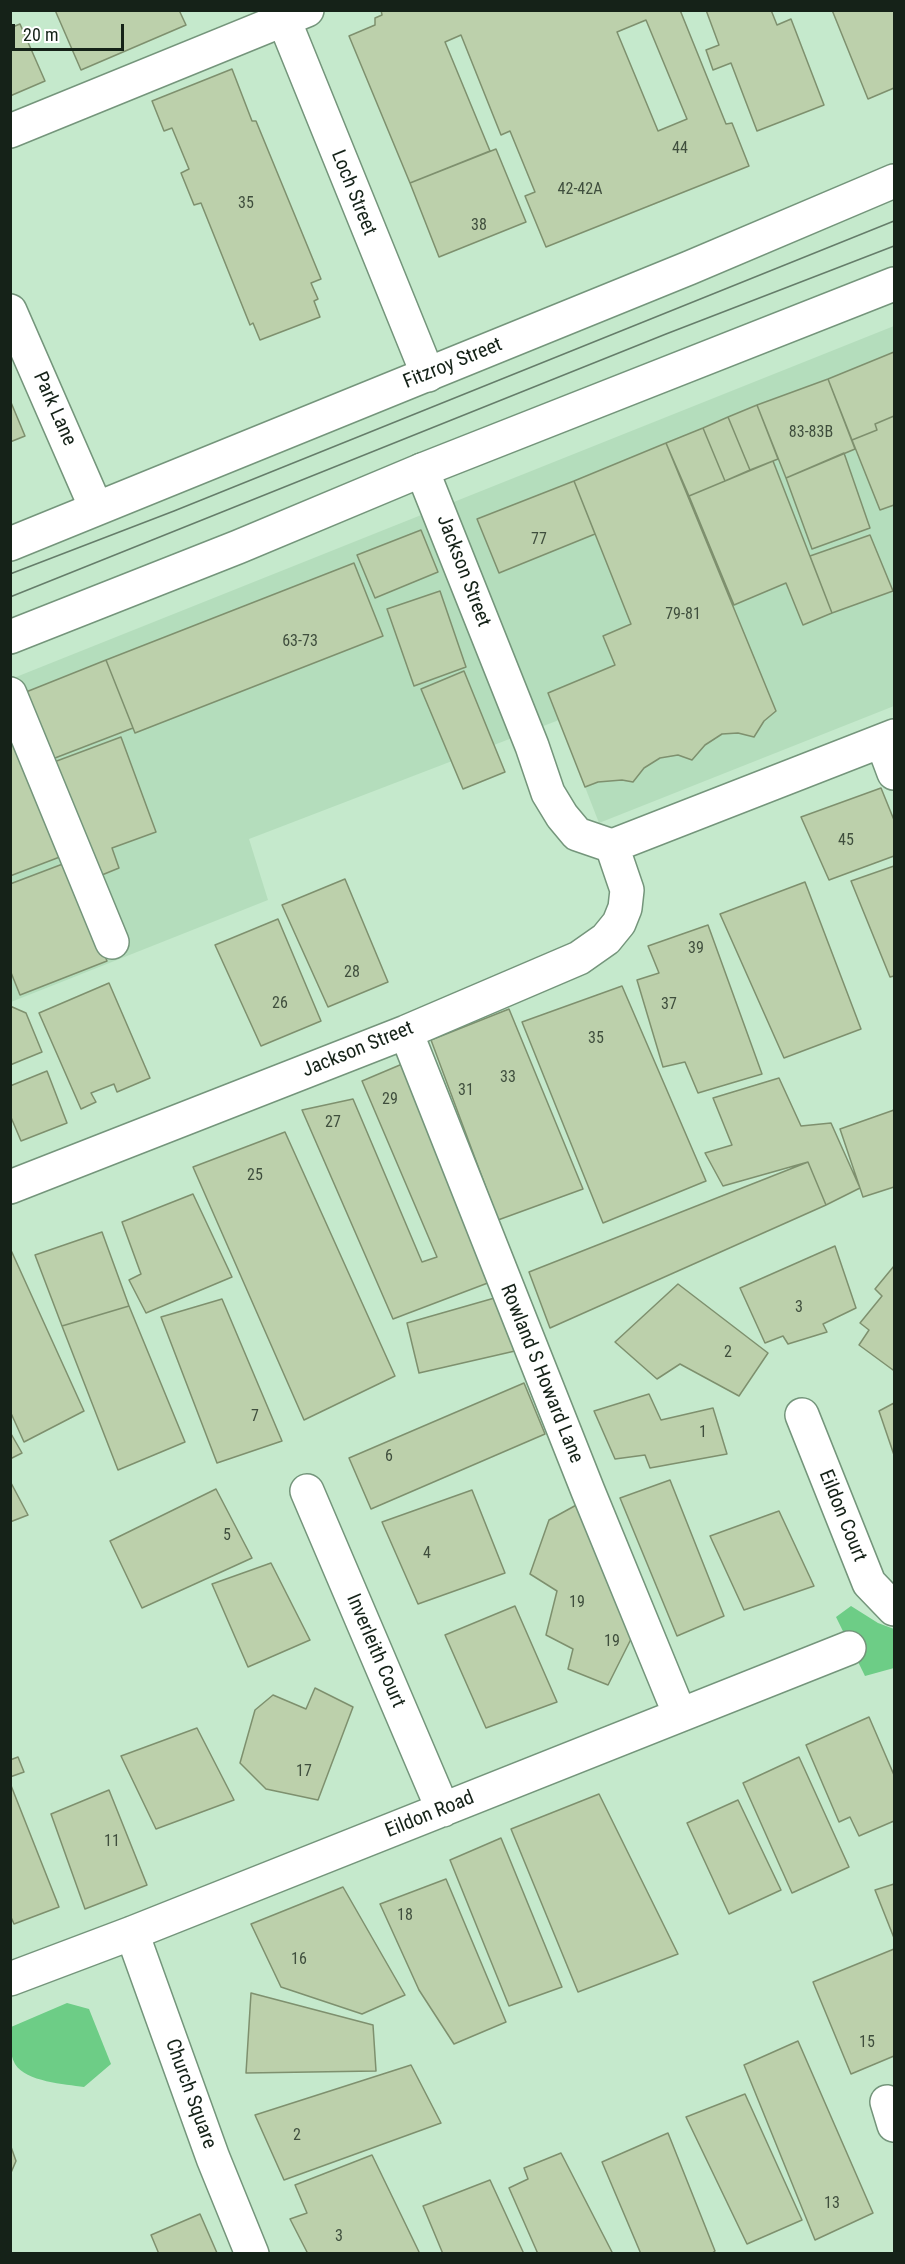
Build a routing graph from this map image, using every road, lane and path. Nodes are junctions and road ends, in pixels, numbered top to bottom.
1 (290, 14) edge
2 (10, 131) edge
3 (894, 182) edge
4 (894, 284) edge
5 (10, 311) edge
6 (428, 375) junction
7 (422, 470) junction
8 (96, 508) junction
9 (10, 544) edge
10 (10, 637) edge
11 (10, 694) edge
12 (888, 739) edge
13 (894, 773) edge
14 (612, 846) junction
15 (112, 942) dead end
16 (406, 1032) junction
17 (10, 1187) edge
18 (802, 1414) dead end
19 (307, 1491) dead end
20 (894, 1609) edge
21 (849, 1648) dead end
22 (680, 1715) junction
23 (443, 1810) junction
24 (132, 1933) junction
25 (10, 1979) edge
26 (252, 2253) edge

1 - 2 street
1 - 6 street, Loch Street
3 - 6 street, Fitzroy Street
4 - 7 street
5 - 8 street, Park Lane
6 - 8 street, Fitzroy Street
7 - 10 street
7 - 14 street, Jackson Street
8 - 9 street, Fitzroy Street
11 - 15 street
12 - 13 street
12 - 14 street
14 - 16 street, Jackson Street
16 - 17 street, Jackson Street
16 - 22 street, Rowland S Howard Lane
18 - 20 street, Eildon Court
19 - 23 street, Inverleith Court
21 - 22 street, Eildon Road
22 - 23 street, Eildon Road
23 - 24 street, Eildon Road
24 - 25 street, Eildon Road
24 - 26 street, Church Square

